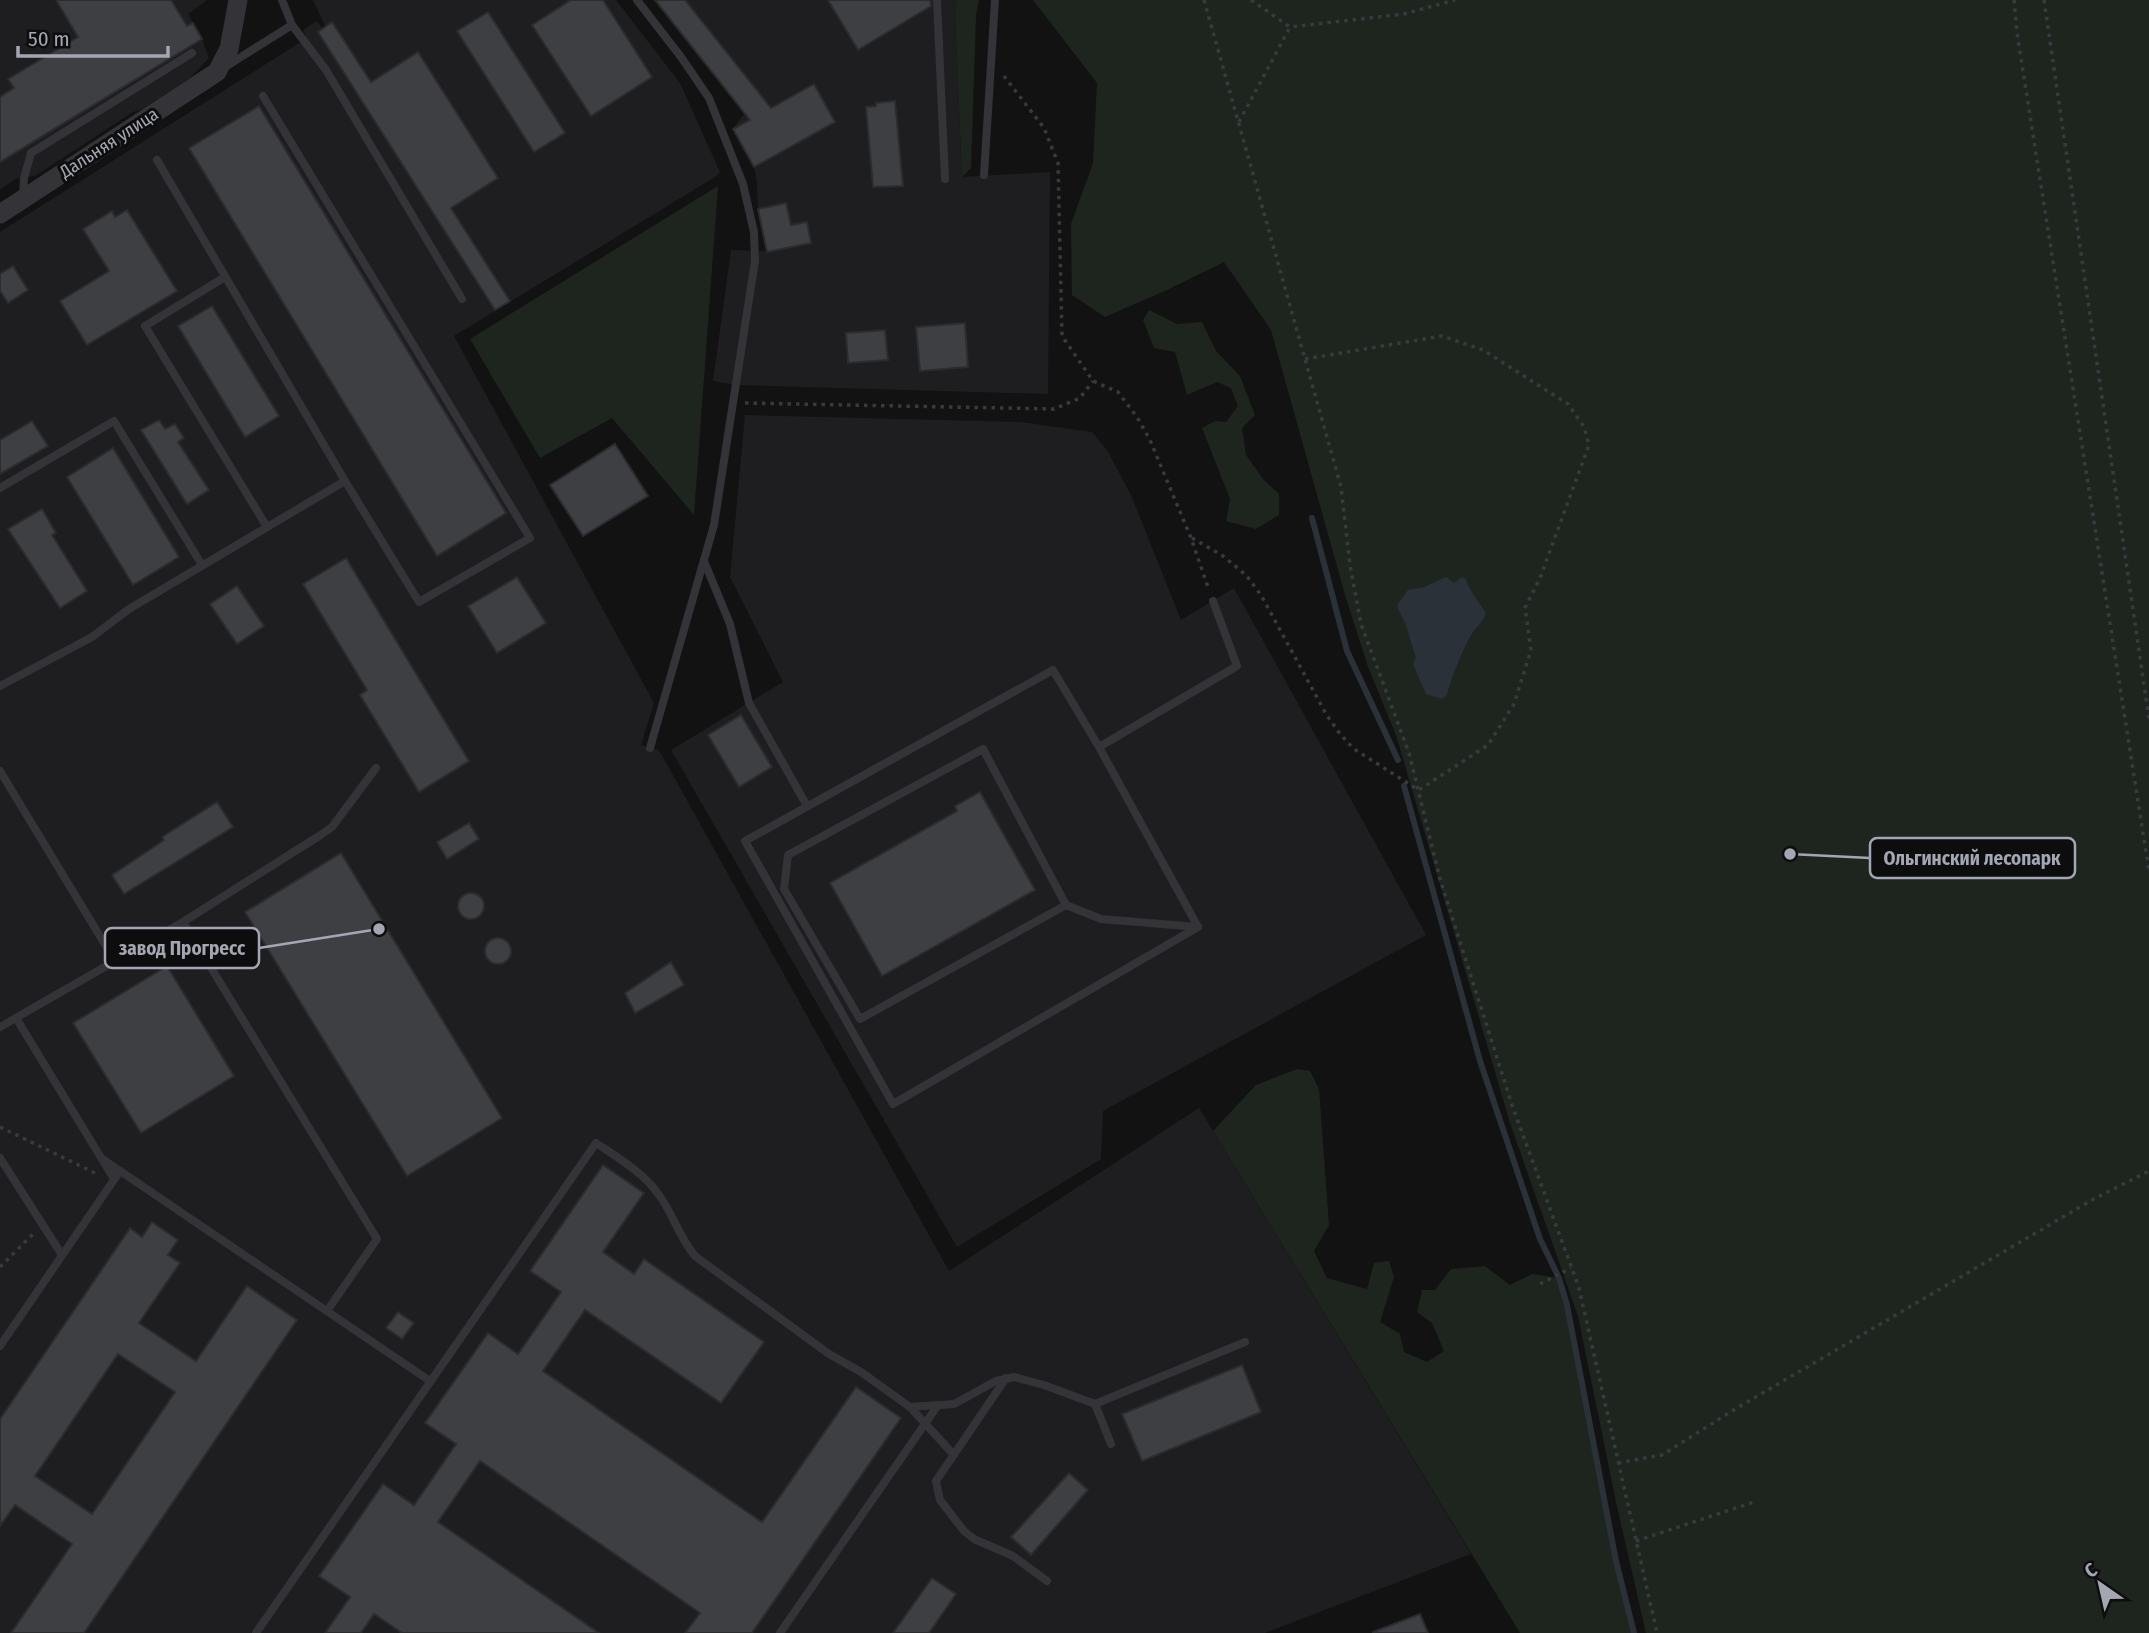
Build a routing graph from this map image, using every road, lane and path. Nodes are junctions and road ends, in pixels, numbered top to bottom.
1 (238, 0) edge
2 (282, 0) edge
3 (637, 0) edge
4 (937, 0) edge
5 (995, 0) edge
6 (1204, 0) edge
7 (1251, 0) edge
8 (1455, 0) edge
9 (2014, 0) edge
10 (2044, 0) edge
11 (292, 25) junction
12 (1290, 27) junction
13 (192, 53) dead end
14 (990, 58) junction
15 (217, 72) junction
16 (263, 96) dead end
17 (1238, 124) junction
18 (157, 160) dead end
19 (984, 175) dead end
20 (945, 179) dead end
21 (23, 200) junction
22 (0, 214) edge
23 (225, 277) junction
24 (462, 299) dead end
25 (1305, 359) junction
26 (1093, 381) junction
27 (733, 403) junction
28 (345, 481) junction
29 (0, 488) edge
30 (267, 527) junction
31 (1191, 538) junction
32 (704, 561) junction
33 (202, 565) junction
34 (1212, 598) joint
35 (0, 686) edge
36 (2149, 719) edge
37 (1099, 747) junction
38 (650, 748) dead end
39 (376, 768) dead end
40 (0, 771) edge
41 (1419, 790) junction
42 (807, 806) junction
43 (2149, 871) edge
44 (1066, 905) junction
45 (183, 922) junction
46 (1198, 927) junction
47 (115, 961) junction
48 (16, 1018) junction
49 (0, 1027) edge
50 (0, 1127) edge
51 (0, 1158) edge
52 (101, 1158) junction
53 (120, 1171) junction
54 (2149, 1171) edge
55 (114, 1179) junction
56 (42, 1224) junction
57 (62, 1255) junction
58 (0, 1267) edge
59 (1571, 1268) junction
60 (1540, 1284) dead end
61 (327, 1311) junction
62 (1245, 1342) dead end
63 (0, 1346) edge
64 (1006, 1378) junction
65 (430, 1381) junction
66 (1095, 1404) junction
67 (938, 1405) junction
68 (910, 1407) junction
69 (925, 1423) junction
70 (1111, 1444) dead end
71 (954, 1455) junction
72 (1618, 1463) junction
73 (1754, 1502) dead end
74 (1636, 1541) junction
75 (1047, 1581) dead end
76 (256, 1633) edge
77 (780, 1633) edge
78 (1657, 1633) edge

1 - 15 street
2 - 11 lane
3 - 27 lane
4 - 20 lane
5 - 14 lane
6 - 17 path
7 - 12 path
8 - 12 path
9 - 43 path
10 - 36 path
11 - 15 lane, Дальняя улица
11 - 24 lane
12 - 17 path
13 - 21 lane
14 - 19 lane
14 - 26 path
15 - 21 street, Дальняя улица
16 - 28 lane
17 - 25 path
18 - 23 lane
21 - 22 street, Дальняя улица
23 - 28 lane
23 - 30 lane
25 - 41 path
25 - 41 path
26 - 27 path
26 - 31 path
27 - 32 lane
28 - 30 lane
29 - 33 lane
30 - 33 lane
31 - 34 path
31 - 41 path
32 - 38 lane
32 - 42 lane
33 - 35 lane
34 - 37 lane
37 - 42 lane
37 - 46 lane
39 - 45 lane
40 - 47 lane
41 - 59 path
42 - 46 lane
44 - 44 lane
44 - 46 lane
45 - 47 lane
45 - 61 lane
47 - 48 lane
48 - 49 lane
48 - 52 lane
50 - 55 path
51 - 56 lane
52 - 53 lane
52 - 55 lane
53 - 55 lane
53 - 61 lane
54 - 72 path
55 - 57 lane
56 - 57 lane
56 - 58 path
57 - 63 lane
59 - 60 path
59 - 72 path
61 - 65 lane
62 - 66 lane
64 - 66 lane
64 - 67 lane
64 - 71 lane
65 - 68 lane
65 - 76 lane
66 - 70 lane
67 - 68 lane
67 - 69 lane
68 - 69 lane
69 - 71 lane
69 - 77 lane
71 - 75 lane
72 - 74 path
73 - 74 path
74 - 78 path

